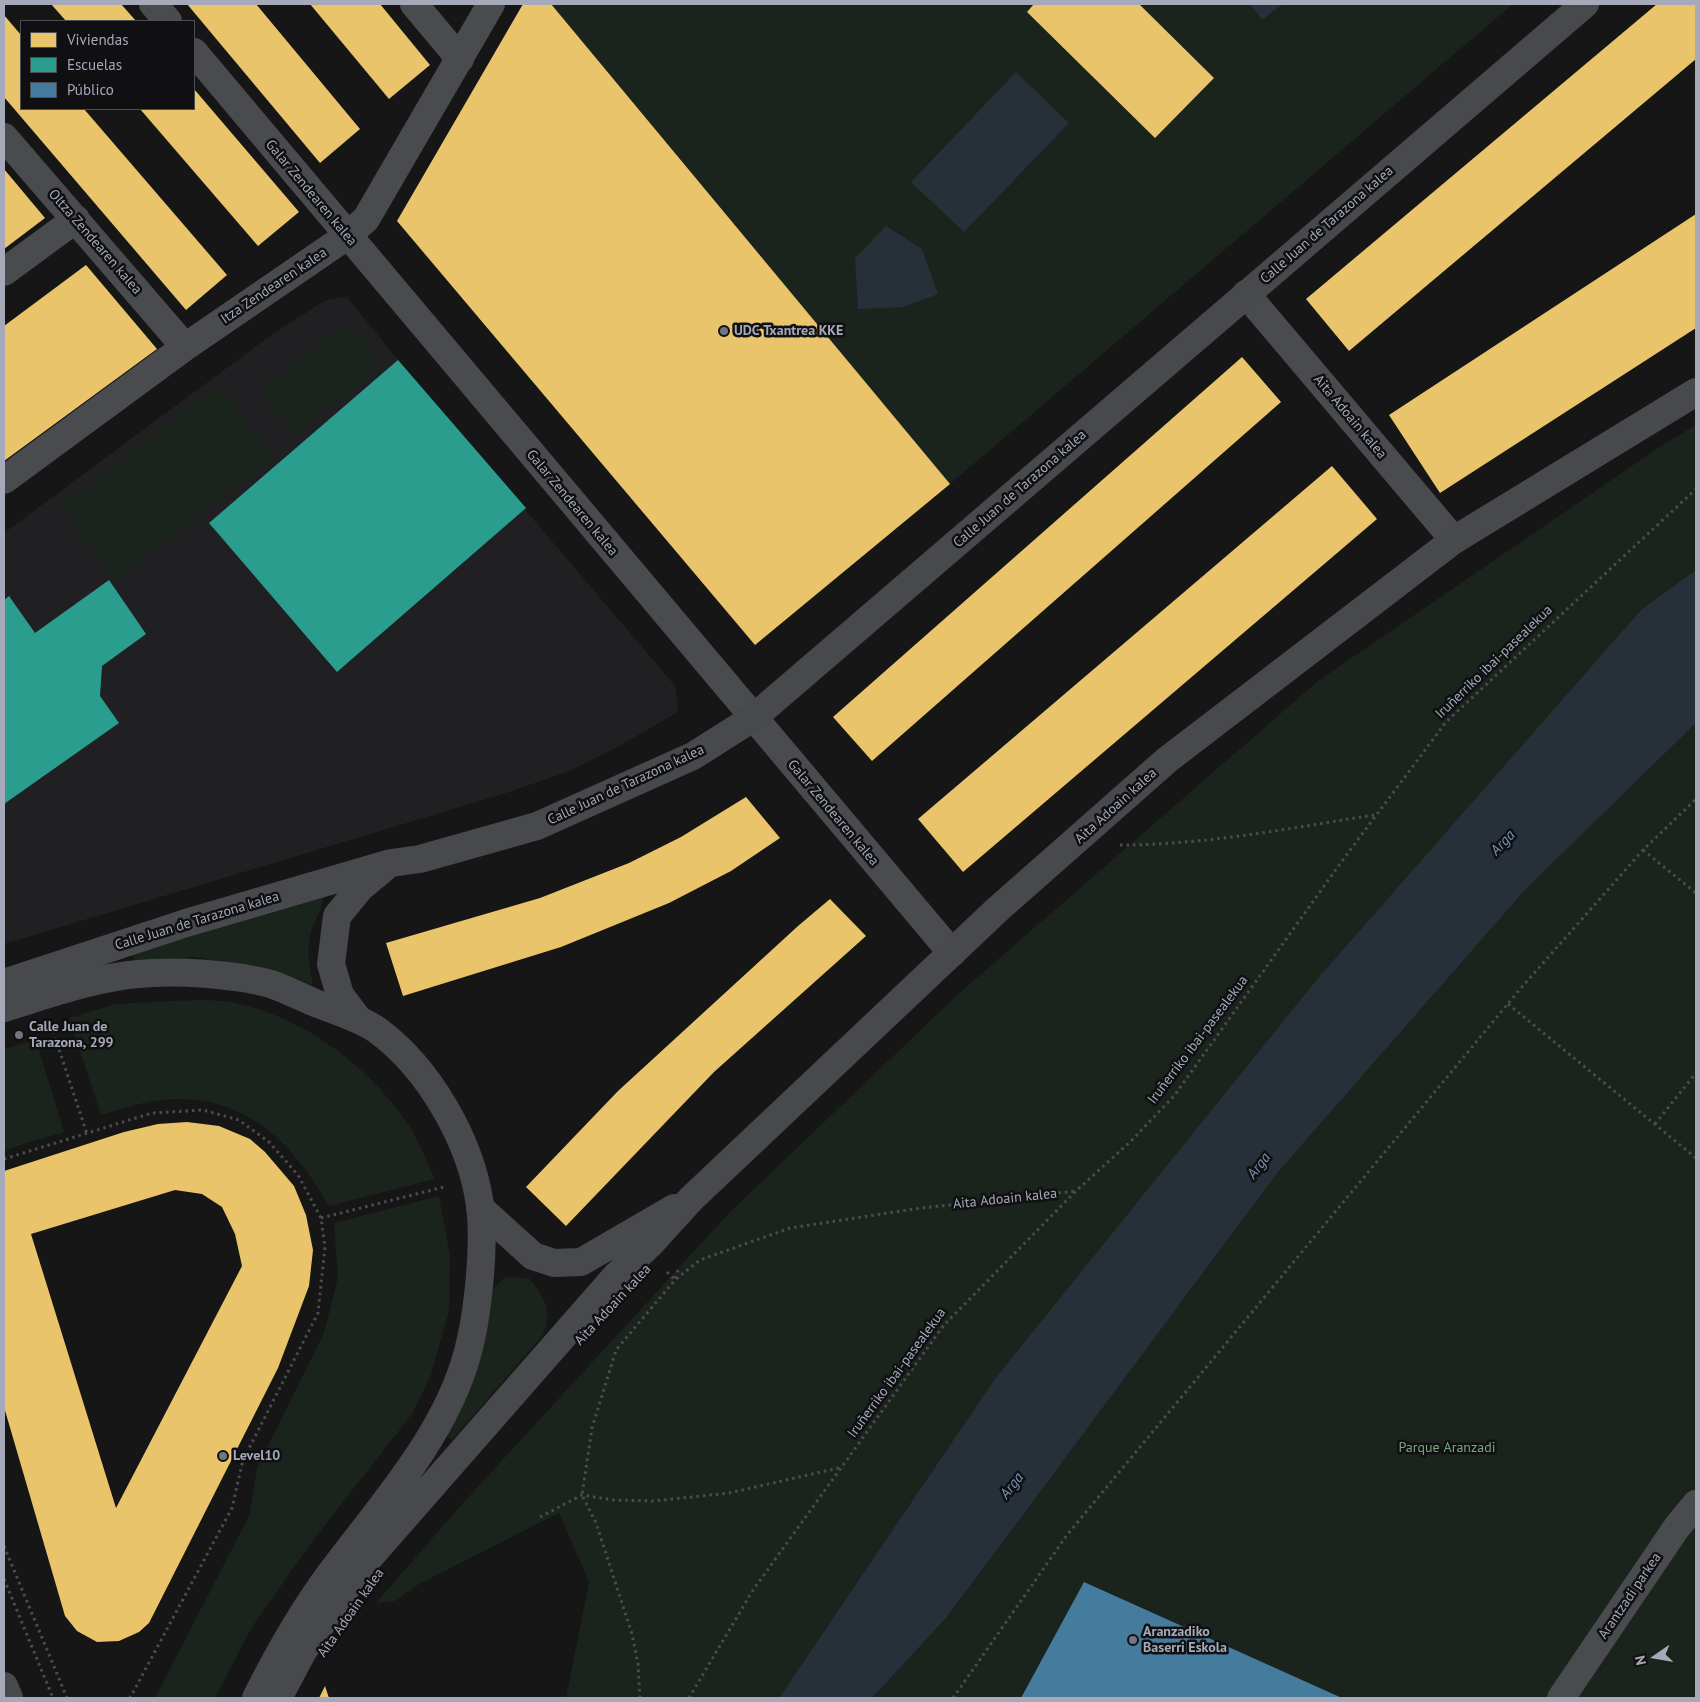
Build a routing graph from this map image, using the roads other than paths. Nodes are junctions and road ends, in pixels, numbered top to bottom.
1 (153, 4) edge
2 (414, 4) edge
3 (491, 4) edge
4 (1585, 4) edge
5 (167, 20) edge
6 (195, 53) edge
7 (460, 59) junction
8 (4, 137) edge
9 (76, 220) junction
10 (347, 236) junction
11 (4, 272) edge
12 (1246, 294) junction
13 (185, 347) junction
14 (1696, 392) edge
15 (4, 480) edge
16 (1454, 540) junction
17 (753, 718) junction
18 (391, 863) junction
19 (952, 953) junction
20 (4, 983) edge
21 (4, 1008) edge
22 (358, 1019) junction
23 (690, 1199) junction
24 (480, 1208) junction
25 (1696, 1504) edge
26 (4, 1686) edge
27 (1570, 1695) edge
28 (9, 1698) edge
29 (256, 1698) edge
30 (278, 1698) edge

1 - 5 street
2 - 7 street
3 - 7 street, Itza Zendearen kalea
4 - 12 street, Calle Juan de Tarazona kalea
6 - 10 street, Galar Zendearen kalea
7 - 10 street, Itza Zendearen kalea
8 - 9 street, Oltza Zendearen kalea
9 - 11 street
9 - 13 street, Oltza Zendearen kalea
10 - 13 street, Itza Zendearen kalea
10 - 17 street, Galar Zendearen kalea
12 - 16 street, Aita Adoain kalea
12 - 17 street, Calle Juan de Tarazona kalea
13 - 15 street, Itza Zendearen kalea
14 - 16 street, Aita Adoain kalea
16 - 19 street, Aita Adoain kalea
17 - 18 street, Calle Juan de Tarazona kalea
17 - 19 street, Galar Zendearen kalea
18 - 20 street, Calle Juan de Tarazona kalea
18 - 22 street
19 - 23 street, Aita Adoain kalea
21 - 22 street
22 - 24 street
23 - 24 street, Aita Adoain kalea
23 - 30 street, Aita Adoain kalea
24 - 29 street
25 - 27 street, Arantzadi parkea
26 - 28 street

